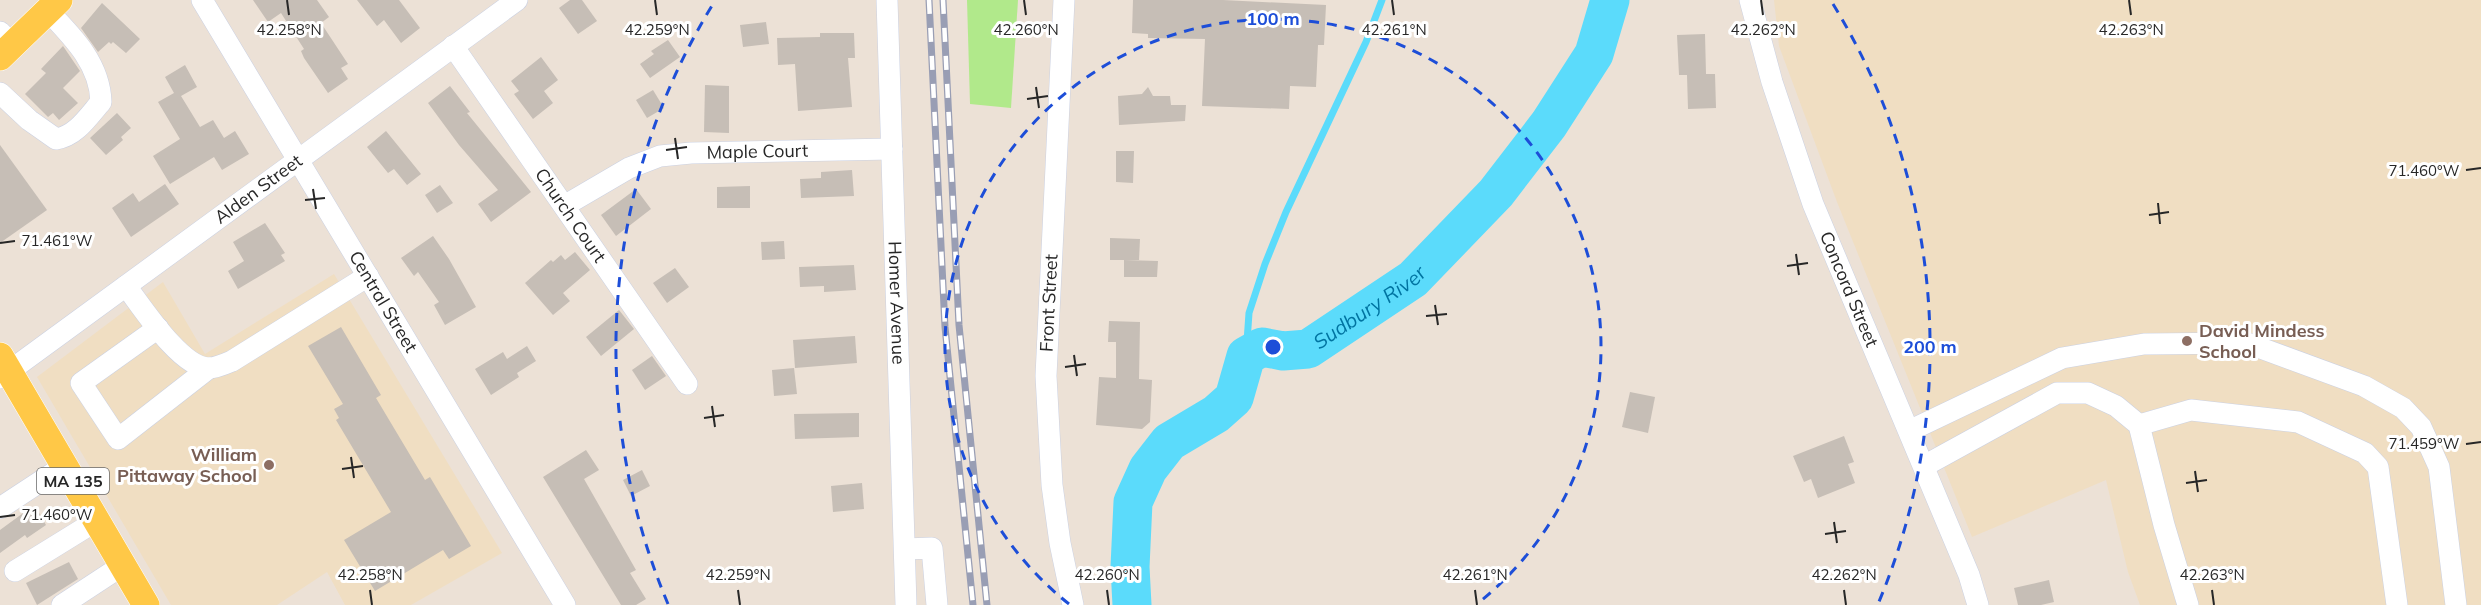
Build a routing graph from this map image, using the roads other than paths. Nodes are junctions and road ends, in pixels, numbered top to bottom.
1 (202, 0) edge
2 (517, 0) edge
3 (887, 0) edge
4 (1064, 0) edge
5 (1750, 0) edge
6 (53, 5) edge
7 (4, 45) edge
8 (453, 46) junction
9 (0, 93) edge
10 (892, 149) junction
11 (298, 160) junction
12 (564, 206) junction
13 (368, 276) junction
14 (126, 286) junction
15 (158, 328) junction
16 (209, 368) junction
17 (3, 369) edge
18 (687, 384) dead end
19 (2139, 424) junction
20 (1909, 430) junction
21 (64, 466) junction
22 (1924, 466) junction
23 (0, 508) edge
24 (96, 521) junction
25 (904, 549) junction
26 (123, 565) junction
27 (15, 571) dead end
28 (62, 605) edge
29 (146, 605) edge
30 (565, 605) edge
31 (906, 605) edge
32 (937, 605) edge
33 (1073, 605) edge
34 (1978, 605) edge
35 (2188, 605) edge
36 (2397, 605) edge
37 (2456, 605) edge

1 - 11 street, Central Street
2 - 8 street, Alden Street
3 - 10 street, Homer Avenue
4 - 33 street, Front Street
5 - 20 street, Concord Street
6 - 7 main road
6 - 9 street
8 - 11 street, Alden Street
8 - 12 street, Church Court
10 - 12 street, Maple Court
10 - 25 street, Homer Avenue
11 - 13 street, Central Street
11 - 14 street, Alden Street
12 - 18 street, Church Court
13 - 16 street
13 - 30 street, Central Street
14 - 15 street
14 - 17 street, Alden Street
15 - 16 street
15 - 16 street
17 - 21 main road, MA 135
19 - 22 street
19 - 35 street
19 - 36 street
20 - 22 street, Concord Street
20 - 37 street
21 - 23 street
21 - 24 main road, MA 135
22 - 34 street, Concord Street
24 - 26 main road, MA 135
24 - 27 street
25 - 31 street, Homer Avenue
25 - 32 street
26 - 28 street
26 - 29 main road, MA 135

